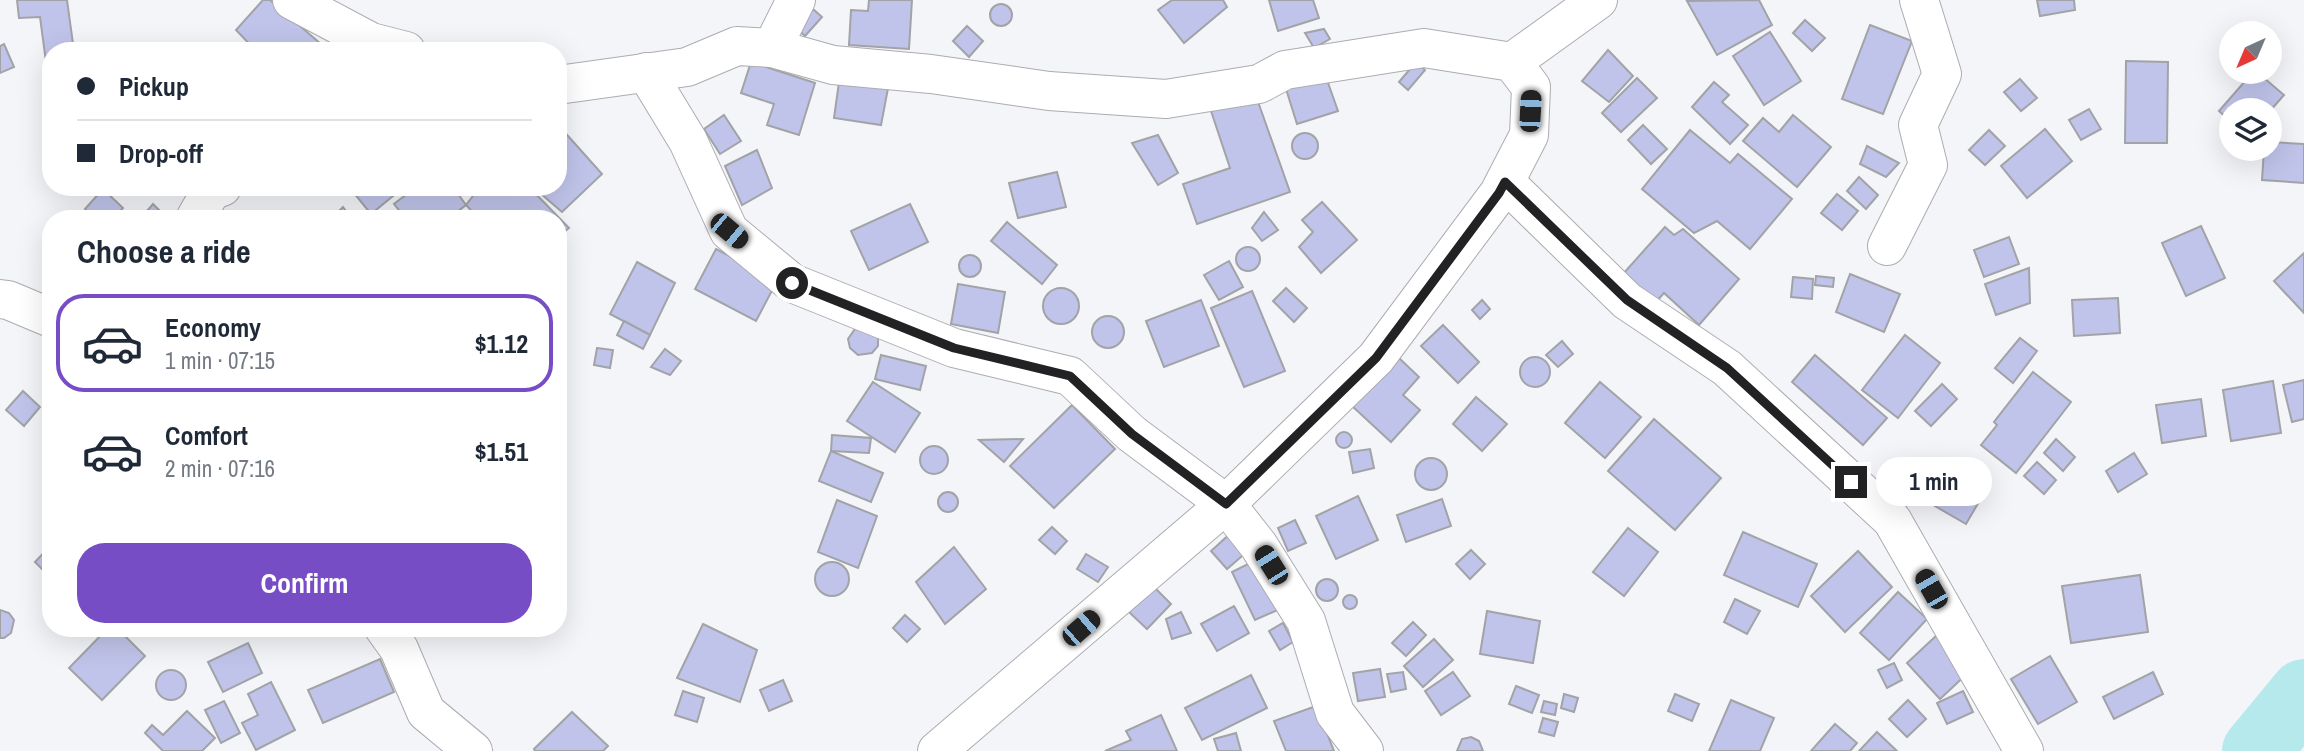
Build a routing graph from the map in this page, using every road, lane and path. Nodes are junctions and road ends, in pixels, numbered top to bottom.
1 (292, 0) edge
2 (796, 0) edge
3 (1598, 0) edge
4 (1919, 0) edge
5 (370, 42) edge
6 (772, 48) junction
7 (1512, 62) junction
8 (646, 72) junction
9 (567, 84) edge
10 (1505, 182) junction
11 (1887, 246) dead end
12 (0, 299) edge
13 (42, 314) edge
14 (1226, 504) junction
15 (390, 637) edge
16 (473, 751) edge
17 (937, 751) edge
18 (1364, 751) edge
19 (2024, 751) edge

1 - 5 street
2 - 6 street
3 - 7 street
4 - 11 street
6 - 7 street
6 - 8 street
7 - 10 street
8 - 9 street
8 - 14 street
10 - 14 street
10 - 19 street
12 - 13 street
14 - 17 street
14 - 18 street
15 - 16 street

